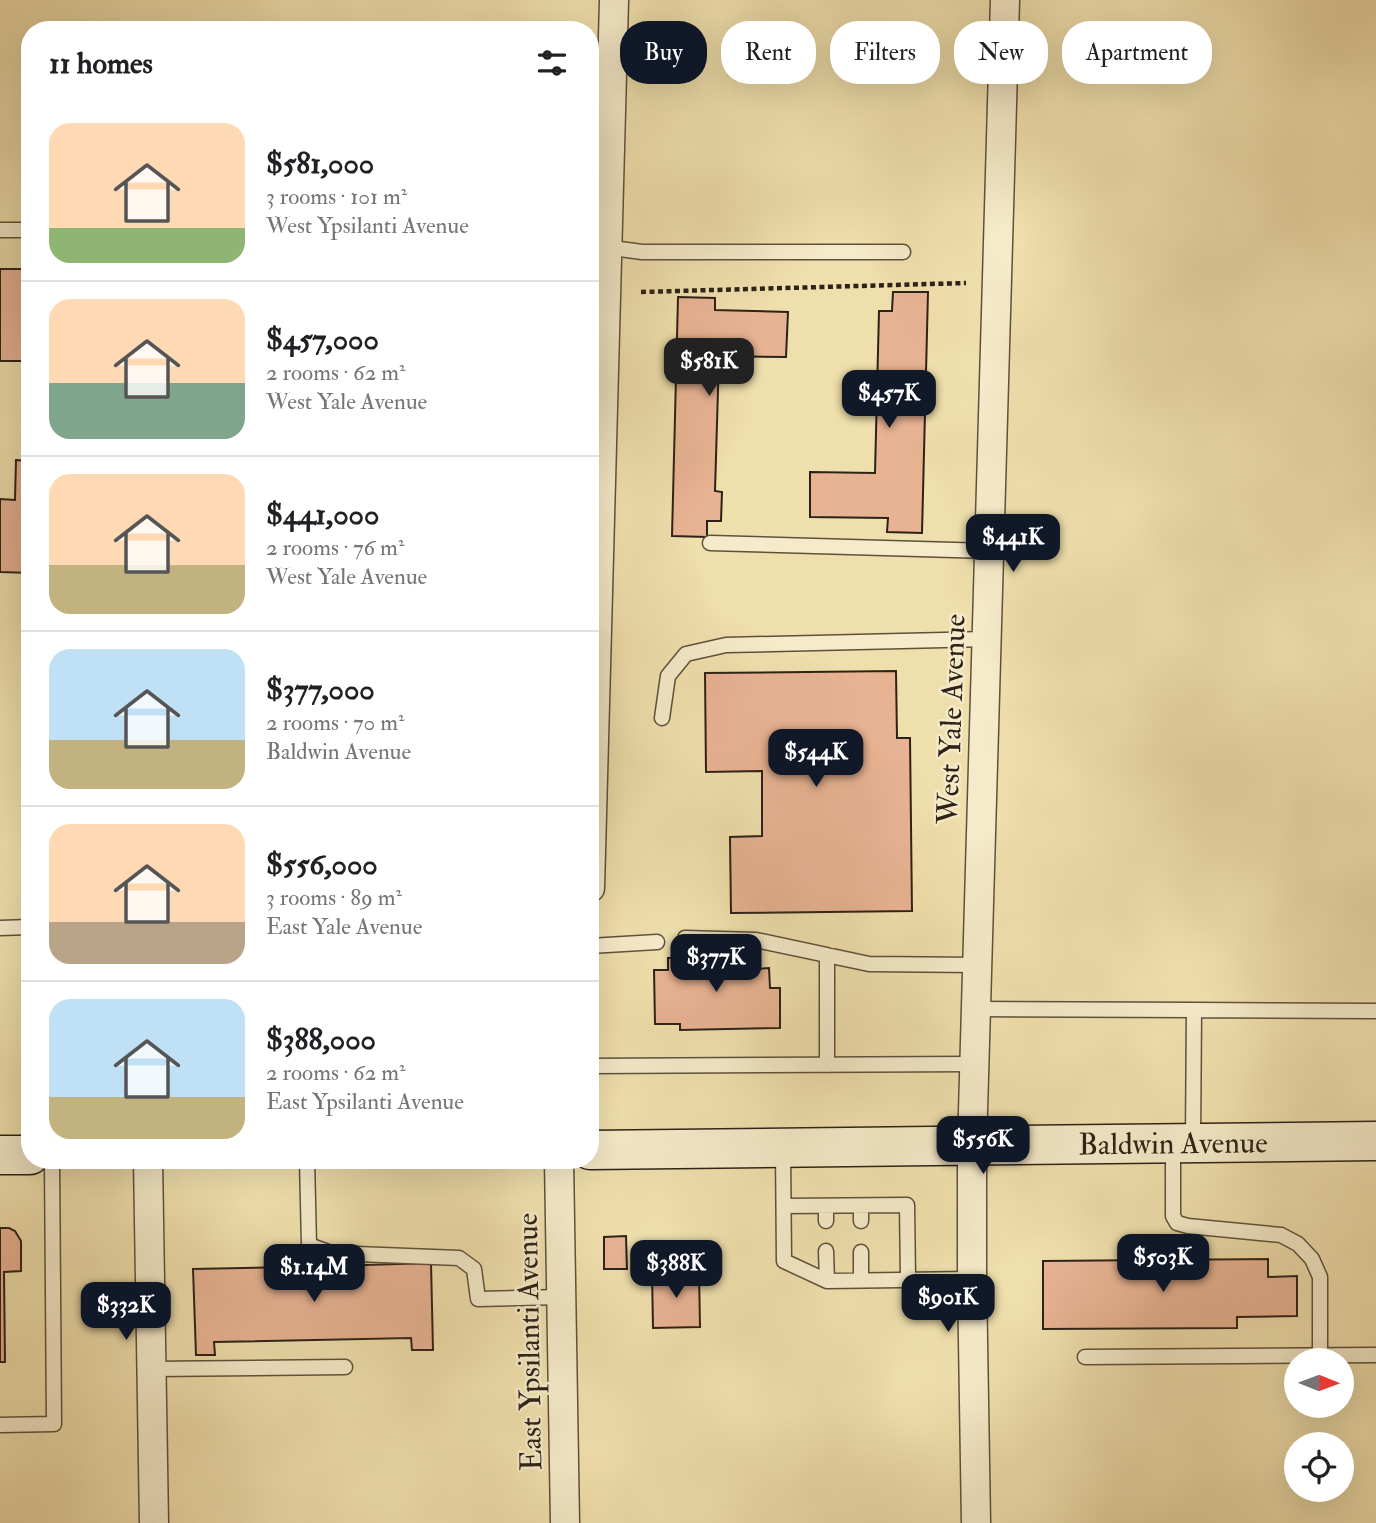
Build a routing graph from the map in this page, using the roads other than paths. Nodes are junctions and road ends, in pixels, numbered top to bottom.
1 (614, 0) edge
2 (1005, 0) edge
3 (0, 230) edge
4 (21, 230) edge
5 (599, 246) edge
6 (903, 252) dead end
7 (710, 543) dead end
8 (989, 551) junction
9 (987, 639) junction
10 (662, 718) dead end
11 (21, 927) edge
12 (0, 928) edge
13 (685, 938) dead end
14 (657, 942) dead end
15 (599, 945) edge
16 (827, 955) junction
17 (978, 965) junction
18 (976, 1009) junction
19 (1194, 1010) junction
20 (1376, 1011) edge
21 (974, 1064) junction
22 (828, 1065) junction
23 (599, 1066) edge
24 (1376, 1141) edge
25 (1183, 1142) junction
26 (972, 1146) junction
27 (782, 1147) junction
28 (599, 1150) edge
29 (0, 1155) edge
30 (21, 1155) edge
31 (52, 1169) edge
32 (148, 1169) edge
33 (307, 1169) edge
34 (559, 1169) edge
35 (784, 1206) junction
36 (826, 1206) junction
37 (826, 1221) dead end
38 (826, 1251) dead end
39 (861, 1252) dead end
40 (908, 1279) junction
41 (972, 1279) junction
42 (861, 1280) junction
43 (827, 1281) junction
44 (561, 1297) junction
45 (1320, 1348) edge
46 (1284, 1355) edge
47 (1354, 1355) edge
48 (1376, 1355) edge
49 (1085, 1357) dead end
50 (345, 1367) dead end
51 (151, 1370) junction
52 (0, 1425) edge
53 (154, 1523) edge
54 (565, 1523) edge
55 (976, 1523) edge

1 - 5 street
2 - 8 street, West Yale Avenue
3 - 4 lane
5 - 6 lane
7 - 8 lane
8 - 9 street, West Yale Avenue
9 - 10 lane
9 - 17 street, West Yale Avenue
11 - 12 lane
13 - 16 lane
14 - 15 lane
16 - 17 lane
16 - 22 lane
17 - 18 street, West Yale Avenue
18 - 19 lane
18 - 21 street, West Yale Avenue
19 - 20 lane
19 - 25 lane
21 - 22 lane
21 - 26 street, West Yale Avenue
22 - 23 lane
24 - 25 main road, Baldwin Avenue
25 - 26 main road, Baldwin Avenue
25 - 45 lane
26 - 27 main road, Baldwin Avenue
26 - 41 street, West Yale Avenue
27 - 28 main road, Baldwin Avenue
27 - 35 lane
29 - 30 main road
31 - 52 lane
32 - 51 street
33 - 44 lane
34 - 44 street, East Ypsilanti Avenue
35 - 36 lane
35 - 43 lane
36 - 37 lane
36 - 40 lane
38 - 43 lane
39 - 42 lane
40 - 41 lane
40 - 42 lane
41 - 55 street, West Yale Avenue
42 - 43 lane
44 - 54 street, East Ypsilanti Avenue
46 - 49 lane
47 - 48 lane
50 - 51 lane
51 - 53 street

